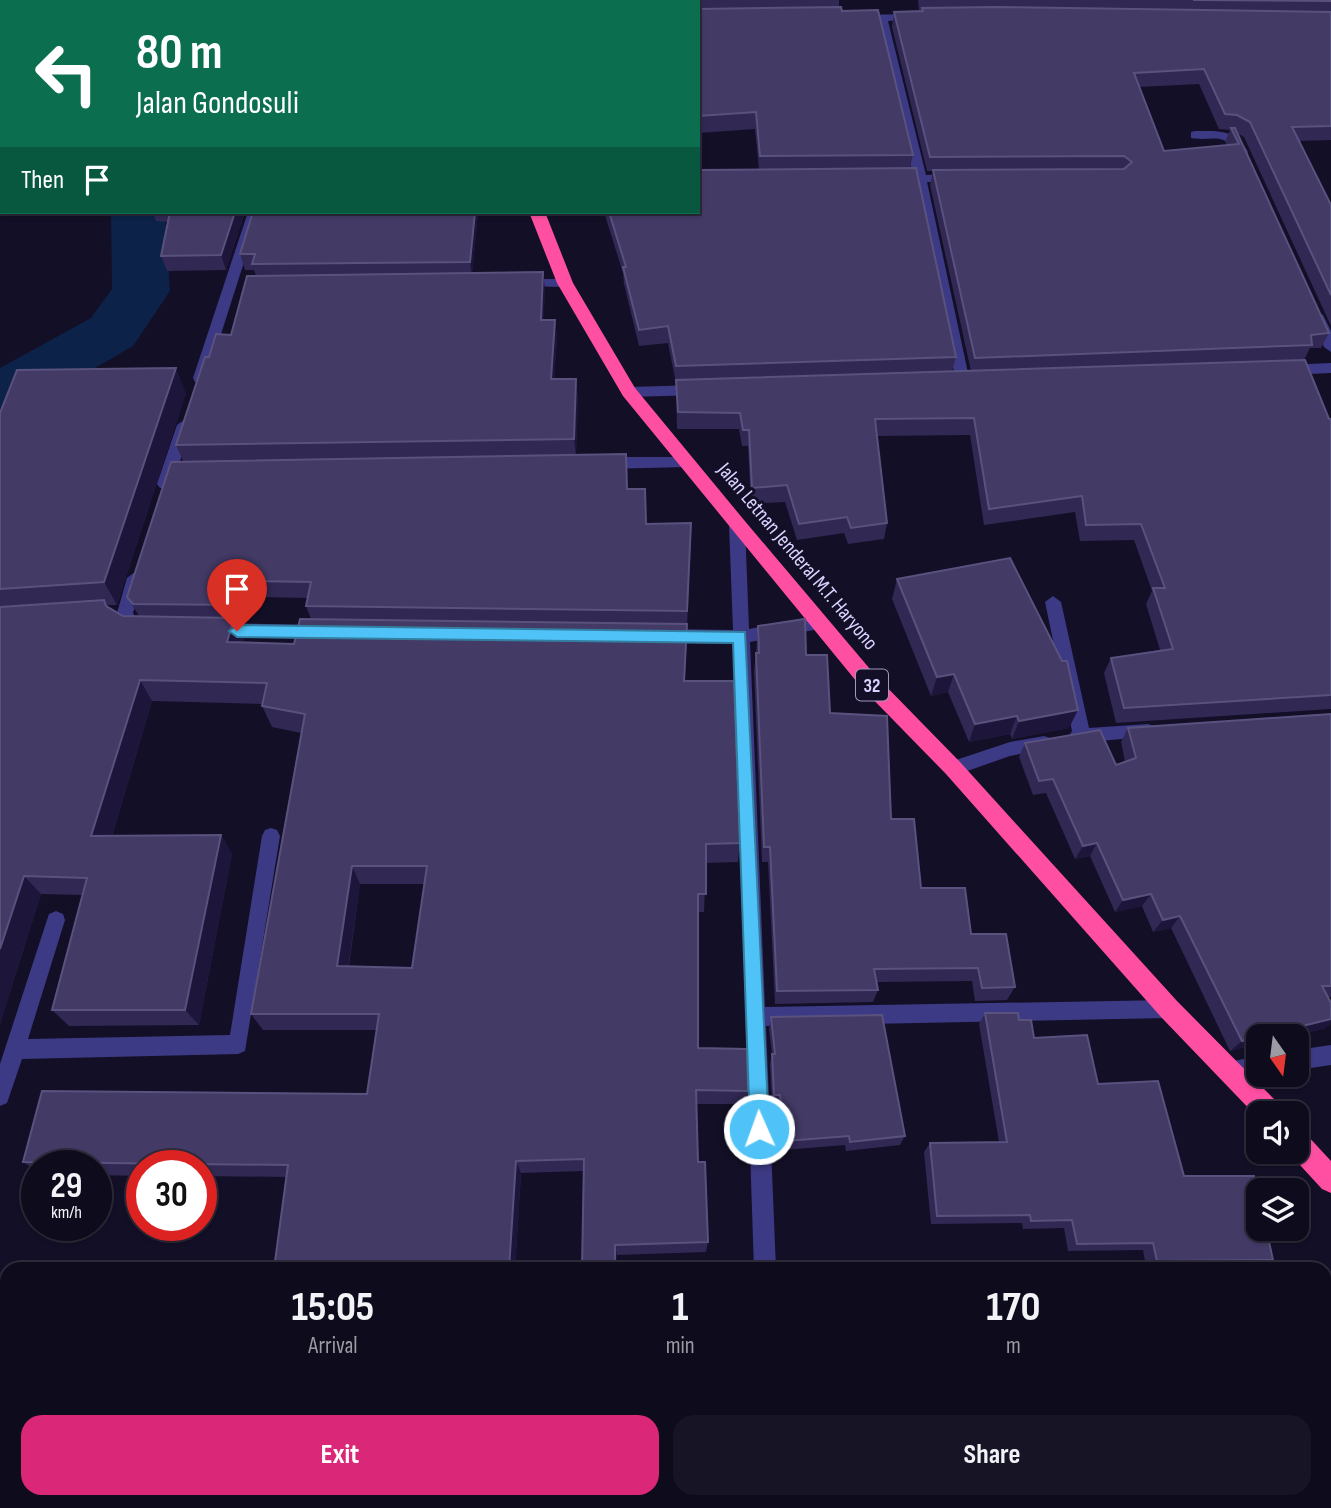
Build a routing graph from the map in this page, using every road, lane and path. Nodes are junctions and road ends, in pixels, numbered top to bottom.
1 (924, 17) edge
2 (882, 18) junction
3 (843, 19) edge
4 (1195, 135) dead end
5 (1247, 163) edge
6 (920, 178) junction
7 (973, 178) edge
8 (879, 179) edge
9 (254, 214) edge
10 (538, 214) edge
11 (509, 283) edge
12 (565, 283) junction
13 (1314, 310) edge
14 (1331, 347) edge
15 (1331, 368) edge
16 (1276, 370) edge
17 (963, 382) edge
18 (712, 389) edge
19 (629, 392) junction
20 (687, 461) junction
21 (589, 463) edge
22 (161, 496) edge
23 (737, 525) junction
24 (141, 561) edge
25 (1053, 602) dead end
26 (819, 622) junction
27 (145, 629) edge
28 (195, 630) edge
29 (335, 632) edge
30 (642, 636) edge
31 (740, 637) junction
32 (1165, 729) edge
33 (1082, 735) junction
34 (953, 768) junction
35 (271, 836) dead end
36 (56, 920) dead end
37 (1169, 1009) junction
38 (755, 1017) junction
39 (15, 1049) junction
40 (1331, 1055) edge
41 (1309, 1058) edge
42 (1246, 1068) edge
43 (1231, 1070) junction
44 (0, 1096) edge
45 (1259, 1101) edge
46 (1309, 1156) edge
47 (1331, 1180) edge
48 (765, 1262) edge

1 - 2 street
2 - 3 street
2 - 6 street
4 - 5 street
6 - 7 street
6 - 8 street
6 - 17 street
9 - 22 street
10 - 12 highway, Jalan Letnan Jenderal M.T. Haryono / 32
11 - 12 street
12 - 19 highway, Jalan Letnan Jenderal M.T. Haryono / 32
13 - 14 street
15 - 16 street
18 - 19 street
19 - 20 highway, Jalan Letnan Jenderal M.T. Haryono / 32
20 - 21 street
20 - 23 highway, Jalan Letnan Jenderal M.T. Haryono / 32
23 - 26 highway, Jalan Letnan Jenderal M.T. Haryono / 32
23 - 31 street
24 - 27 street
25 - 33 street
26 - 31 street
26 - 34 highway, Jalan Letnan Jenderal M.T. Haryono / 32
28 - 29 street
30 - 31 street
31 - 38 street
32 - 33 street
33 - 34 street
34 - 37 highway, Jalan Letnan Jenderal M.T. Haryono / 32
35 - 39 street
36 - 39 street
37 - 38 street
37 - 43 highway, Jalan Letnan Jenderal M.T. Haryono / 32
38 - 48 street
39 - 44 street
40 - 41 street
42 - 43 street
43 - 45 highway, Jalan Letnan Jenderal M.T. Haryono / 32
46 - 47 highway

